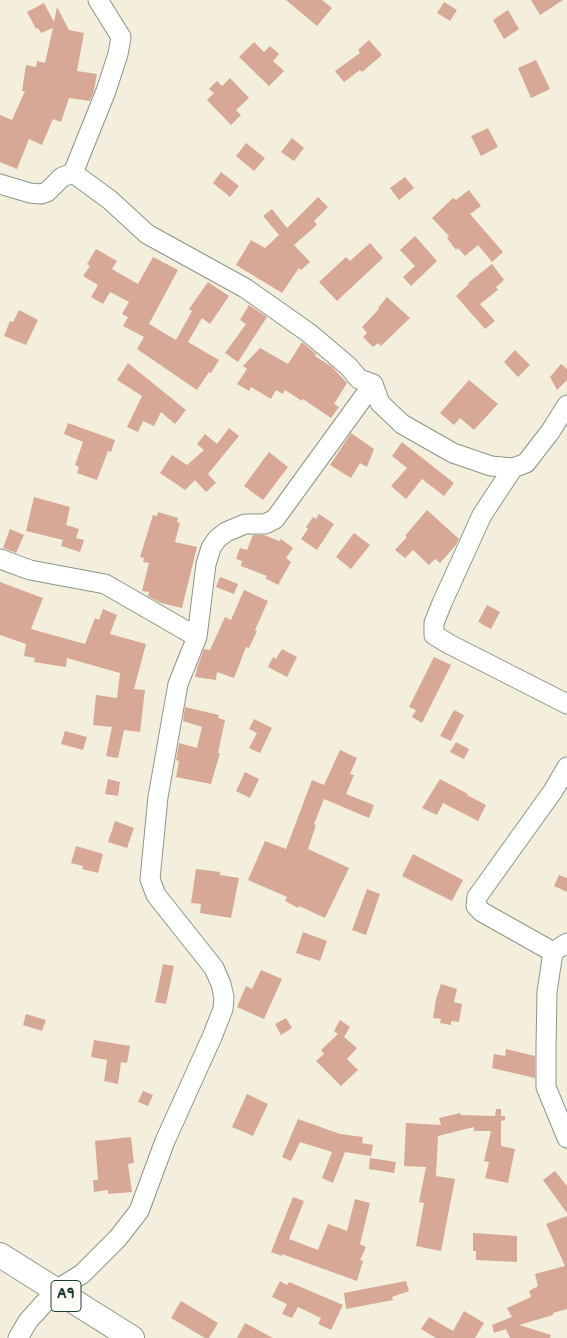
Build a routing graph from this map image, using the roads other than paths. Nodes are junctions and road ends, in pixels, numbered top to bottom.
1 (98, 0) edge
2 (73, 174) junction
3 (0, 184) edge
4 (373, 384) junction
5 (567, 405) edge
6 (512, 468) junction
7 (0, 559) edge
8 (197, 637) junction
9 (567, 704) edge
10 (567, 767) edge
11 (560, 948) edge
12 (567, 1138) edge
13 (0, 1255) edge
14 (56, 1290) junction
15 (18, 1338) edge
16 (132, 1338) edge

1 - 2 street
2 - 3 street
2 - 4 street
4 - 6 street
4 - 8 street
5 - 6 street
6 - 9 street
7 - 8 street
8 - 14 street
10 - 11 street
11 - 12 street
13 - 14 main road, A9
14 - 15 street
14 - 16 main road, A9

